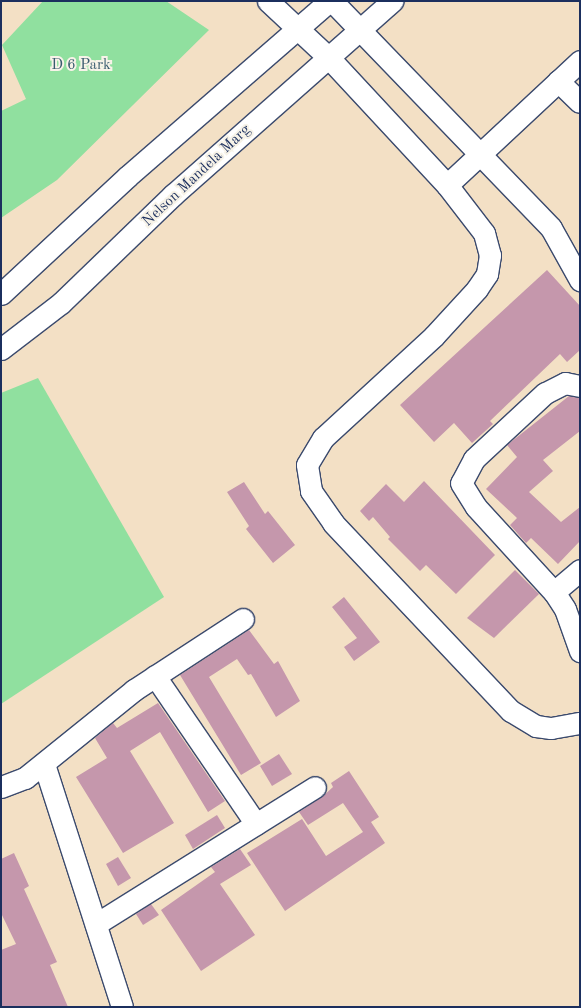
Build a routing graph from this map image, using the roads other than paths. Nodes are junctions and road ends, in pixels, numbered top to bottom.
1 (268, 1) edge
2 (331, 1) edge
3 (392, 1) edge
4 (358, 29) junction
5 (299, 30) junction
6 (330, 58) junction
7 (580, 61) edge
8 (558, 81) junction
9 (580, 102) edge
10 (481, 152) junction
11 (448, 185) junction
12 (580, 280) edge
13 (1, 294) edge
14 (1, 348) edge
15 (579, 383) edge
16 (580, 570) edge
17 (554, 592) junction
18 (243, 619) dead end
19 (580, 651) edge
20 (155, 676) junction
21 (580, 723) edge
22 (44, 764) junction
23 (315, 787) dead end
24 (1, 788) edge
25 (256, 824) junction
26 (96, 924) junction
27 (122, 1007) edge

1 - 5 street
2 - 4 street
2 - 5 street
3 - 4 street, Nelson Mandela Marg
4 - 6 street, Nelson Mandela Marg
4 - 10 street
5 - 6 street
5 - 13 street
6 - 11 street
6 - 14 street, Nelson Mandela Marg
7 - 8 street
8 - 9 street
8 - 10 street
10 - 11 street
10 - 12 street
11 - 21 street
15 - 17 street
16 - 17 street
17 - 19 street
18 - 20 street
20 - 22 street
20 - 25 street
22 - 24 street
22 - 26 street
23 - 25 street
25 - 26 street
26 - 27 street

